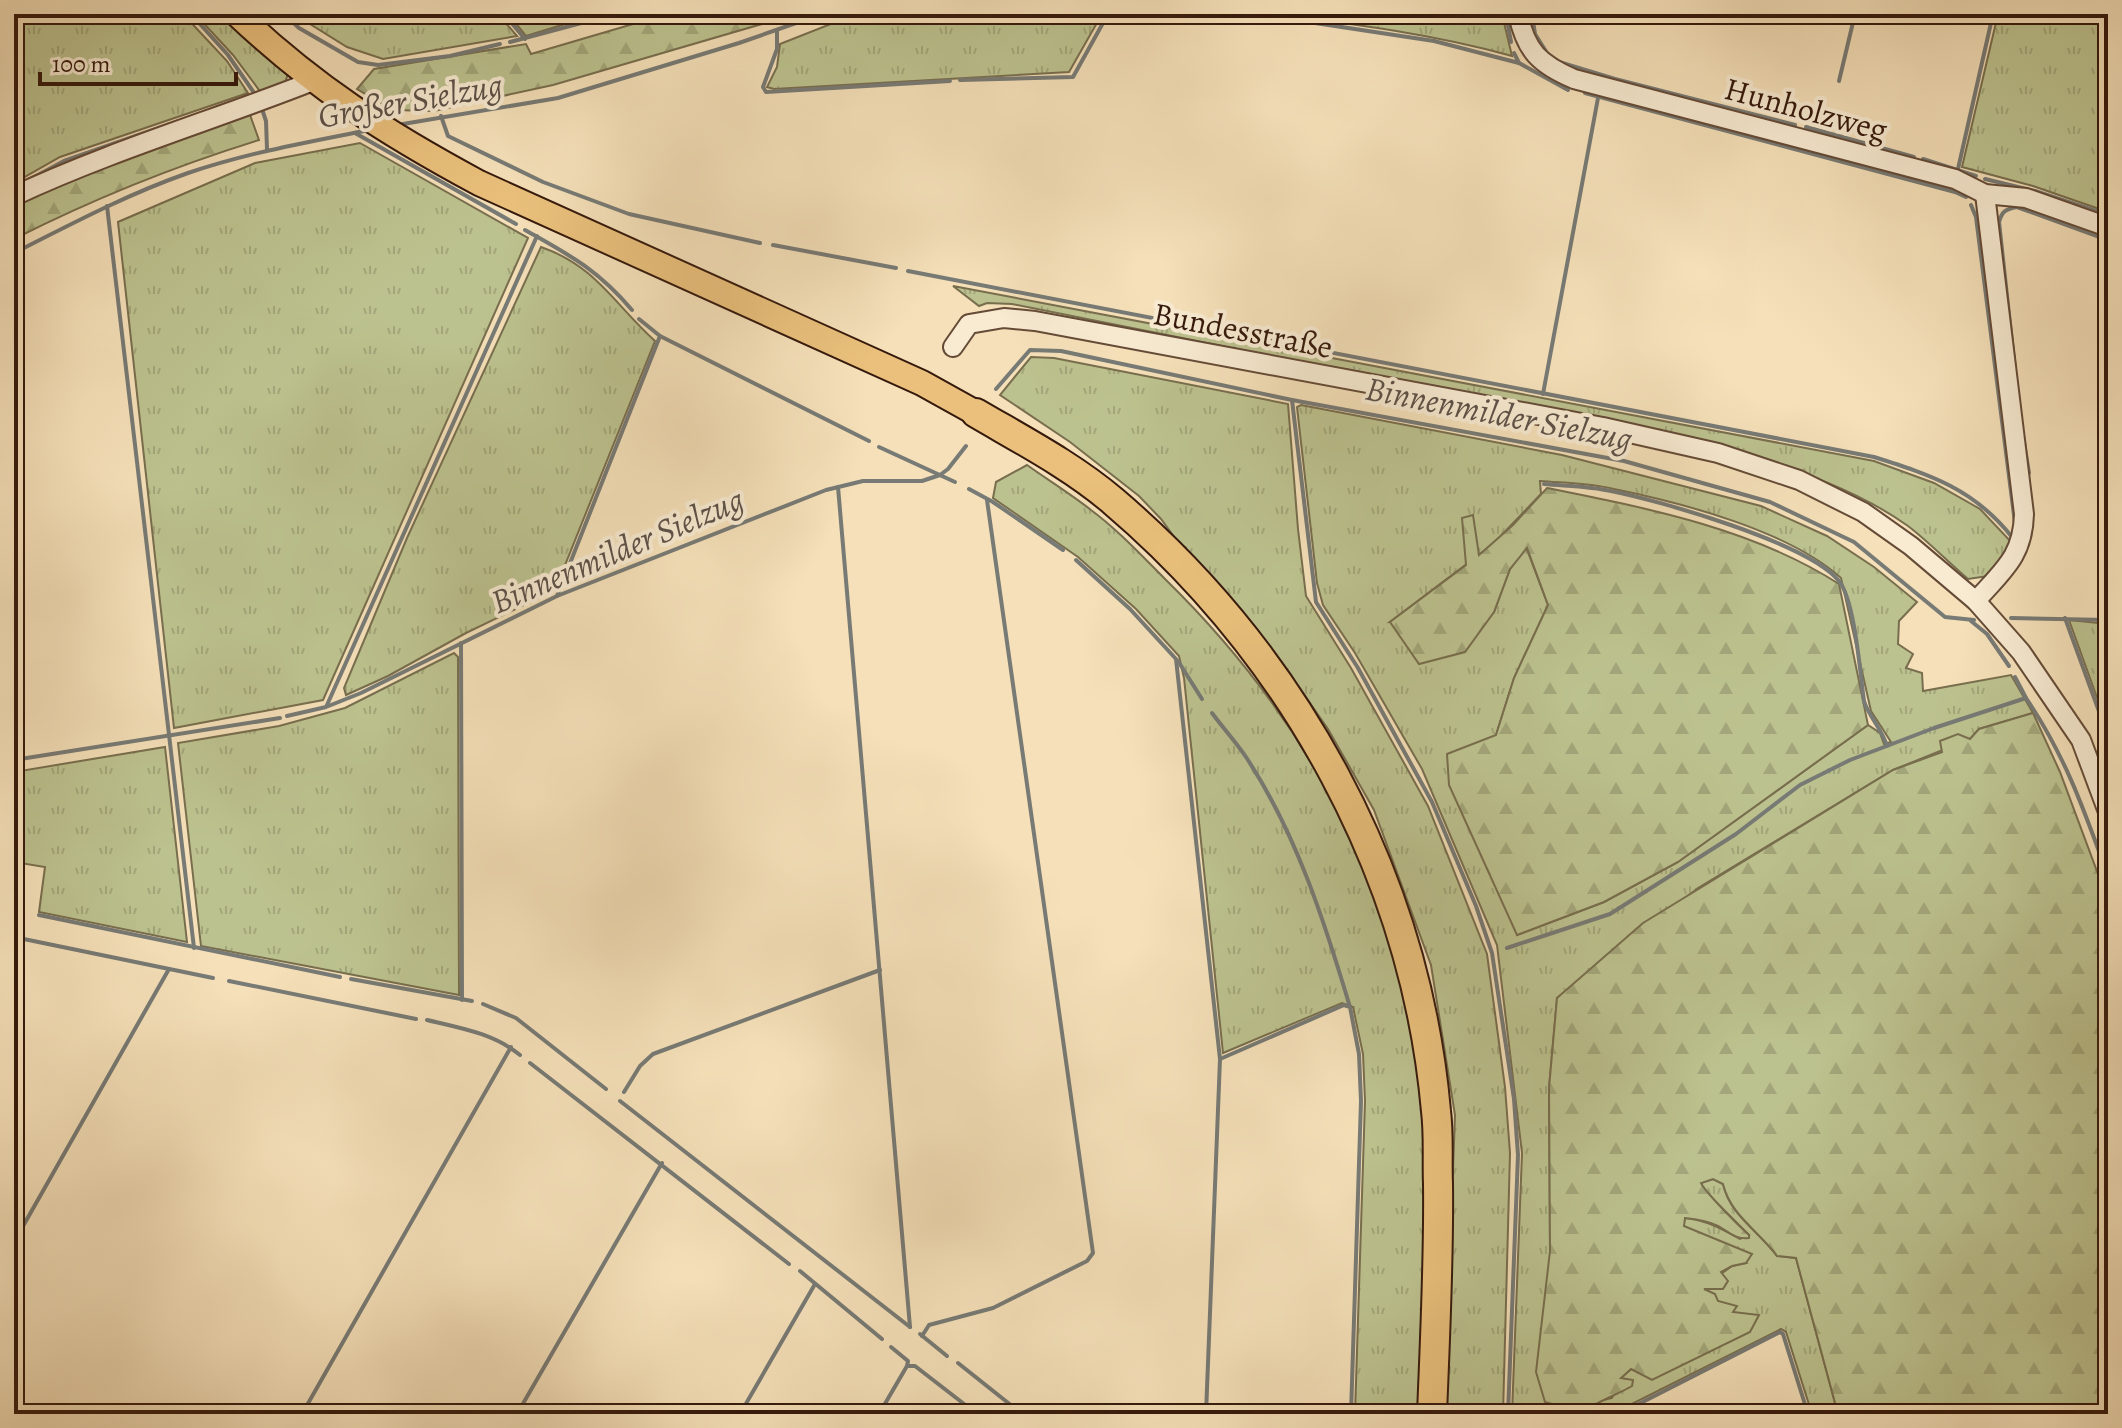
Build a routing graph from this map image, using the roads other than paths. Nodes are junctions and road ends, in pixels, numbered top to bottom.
1 (237, 14) edge
2 (1518, 14) edge
3 (313, 81) junction
4 (1985, 194) junction
5 (14, 196) edge
6 (2108, 227) edge
7 (953, 347) dead end
8 (976, 413) joint
9 (1976, 601) junction
10 (2108, 812) edge
11 (1432, 1414) edge

1 - 3 main road
2 - 4 street, Hunholzweg
3 - 5 street
3 - 8 main road
4 - 6 street, Hunholzweg
4 - 9 street
7 - 9 street, Bundesstraße
8 - 11 highway
9 - 10 street, Bundesstraße

